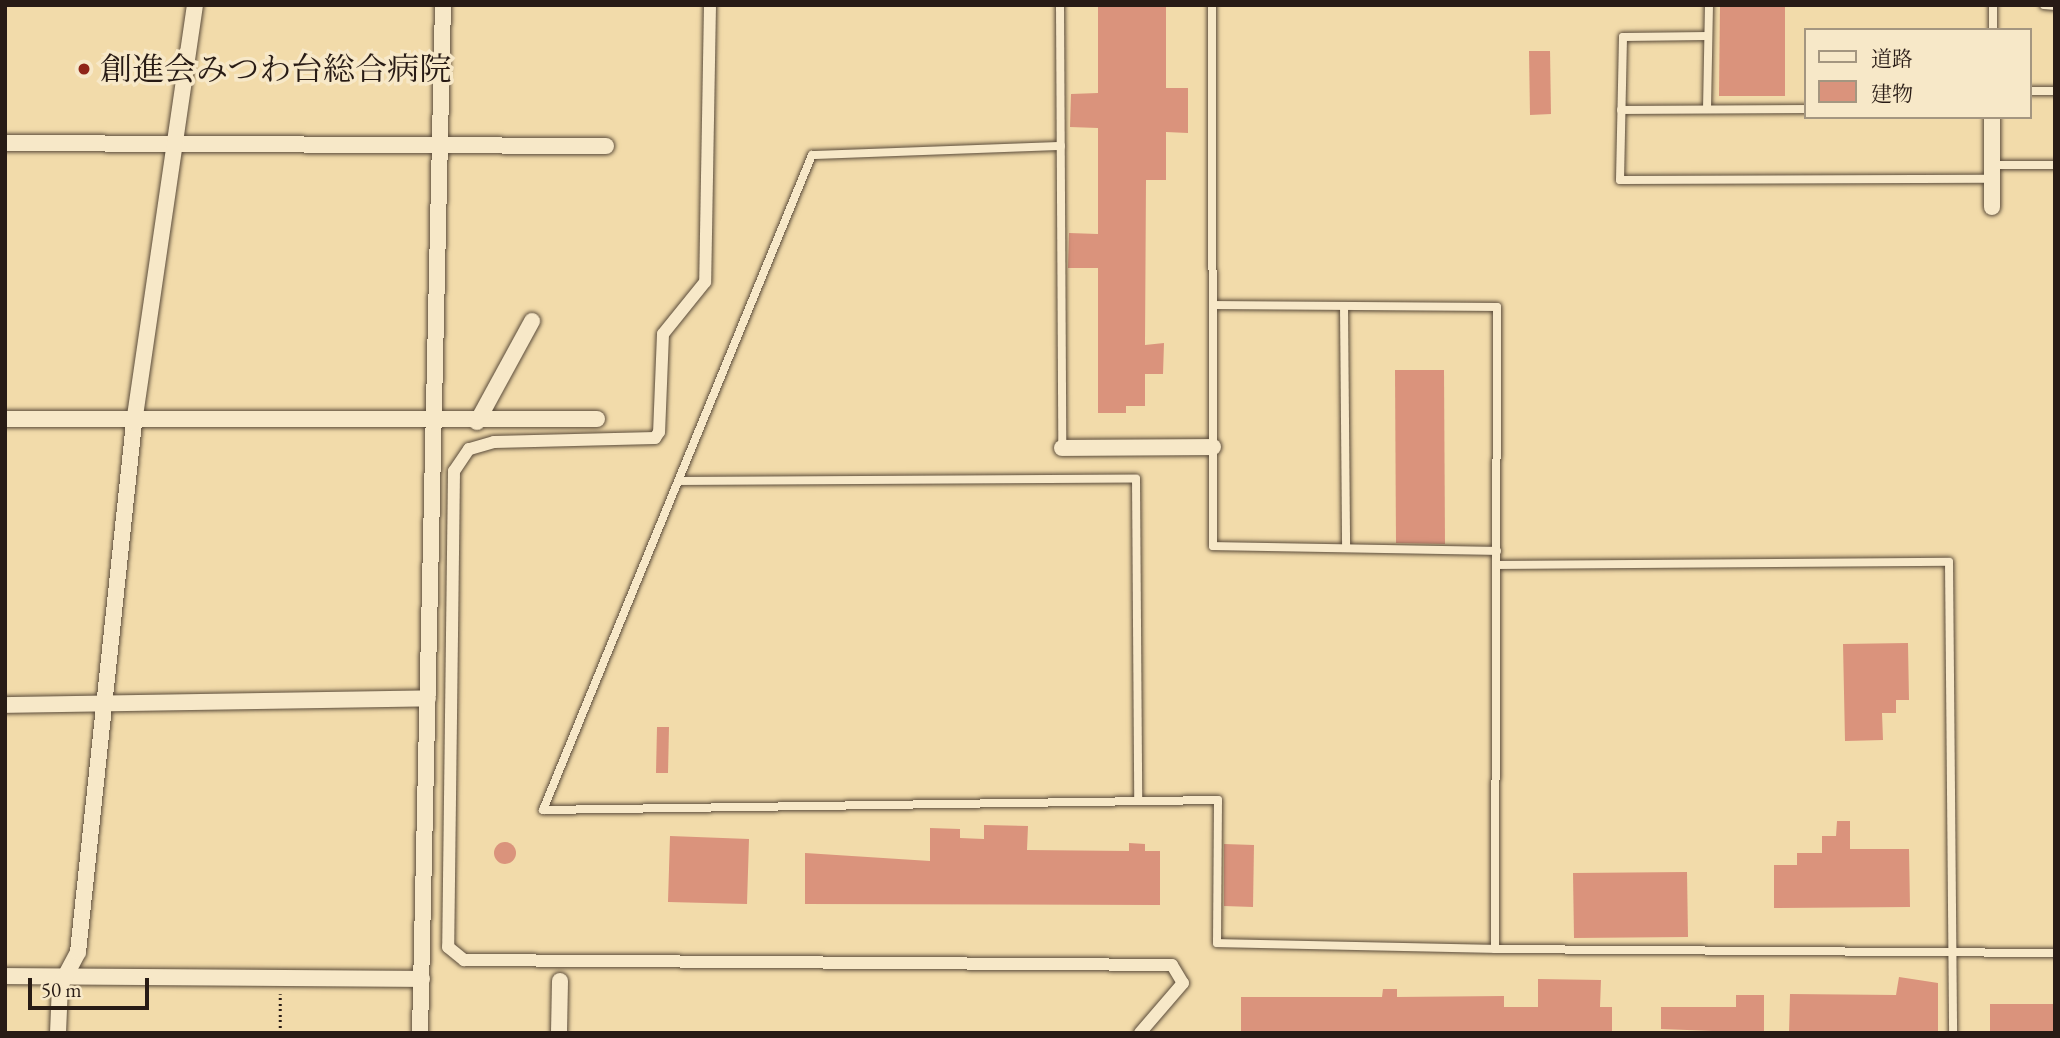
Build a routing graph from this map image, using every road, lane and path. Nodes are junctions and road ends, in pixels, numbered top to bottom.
1 (195, 5) edge
2 (443, 5) edge
3 (710, 5) edge
4 (1060, 5) edge
5 (1212, 5) edge
6 (1709, 5) edge
7 (1993, 5) edge
8 (2044, 5) edge
9 (2055, 6) edge
10 (1993, 28) edge
11 (1709, 36) junction
12 (2032, 91) edge
13 (2055, 91) edge
14 (1804, 108) edge
15 (1707, 109) junction
16 (1621, 110) junction
17 (1992, 119) edge
18 (5, 143) edge
19 (174, 145) junction
20 (440, 145) junction
21 (606, 146) dead end
22 (1061, 146) junction
23 (2055, 165) edge
24 (1992, 172) junction
25 (1992, 207) dead end
26 (1213, 305) junction
27 (1345, 306) junction
28 (532, 321) dead end
29 (5, 419) edge
30 (597, 419) dead end
31 (477, 422) junction
32 (134, 423) junction
33 (434, 423) junction
34 (1213, 447) junction
35 (1062, 448) joint
36 (679, 481) junction
37 (1346, 548) junction
38 (1496, 551) junction
39 (1497, 565) junction
40 (428, 698) junction
41 (104, 704) junction
42 (5, 705) edge
43 (1138, 801) junction
44 (1495, 949) junction
45 (1953, 953) junction
46 (2055, 954) edge
47 (5, 975) edge
48 (66, 975) junction
49 (281, 977) junction
50 (422, 979) junction
51 (560, 981) dead end
52 (58, 1033) edge
53 (280, 1033) edge
54 (421, 1033) edge
55 (559, 1033) edge
56 (1140, 1033) edge
57 (1953, 1033) edge

1 - 19 street
2 - 20 street
3 - 56 street
4 - 22 lane
5 - 26 lane
6 - 11 lane
7 - 10 lane
8 - 9 lane
11 - 15 lane
11 - 16 lane
12 - 13 lane
14 - 15 lane
15 - 16 lane
16 - 24 lane
17 - 24 street
18 - 19 street
19 - 20 street
19 - 32 street
20 - 21 street
20 - 33 street
22 - 35 lane
22 - 36 lane
23 - 24 lane
24 - 25 street
26 - 27 lane
26 - 34 lane
27 - 37 lane
27 - 38 lane
28 - 31 street
29 - 32 street
30 - 31 street
31 - 33 street
32 - 33 street
32 - 41 street
33 - 40 street
34 - 35 street
34 - 37 lane
36 - 43 lane
36 - 43 lane
37 - 38 lane
38 - 39 lane
39 - 44 lane
39 - 45 lane
40 - 41 street
40 - 50 street
41 - 42 street
41 - 48 street
43 - 44 lane
44 - 45 lane
45 - 46 lane
45 - 57 lane
47 - 48 street
48 - 49 street
48 - 52 street
49 - 50 street
49 - 53 path
50 - 54 street
51 - 55 street

